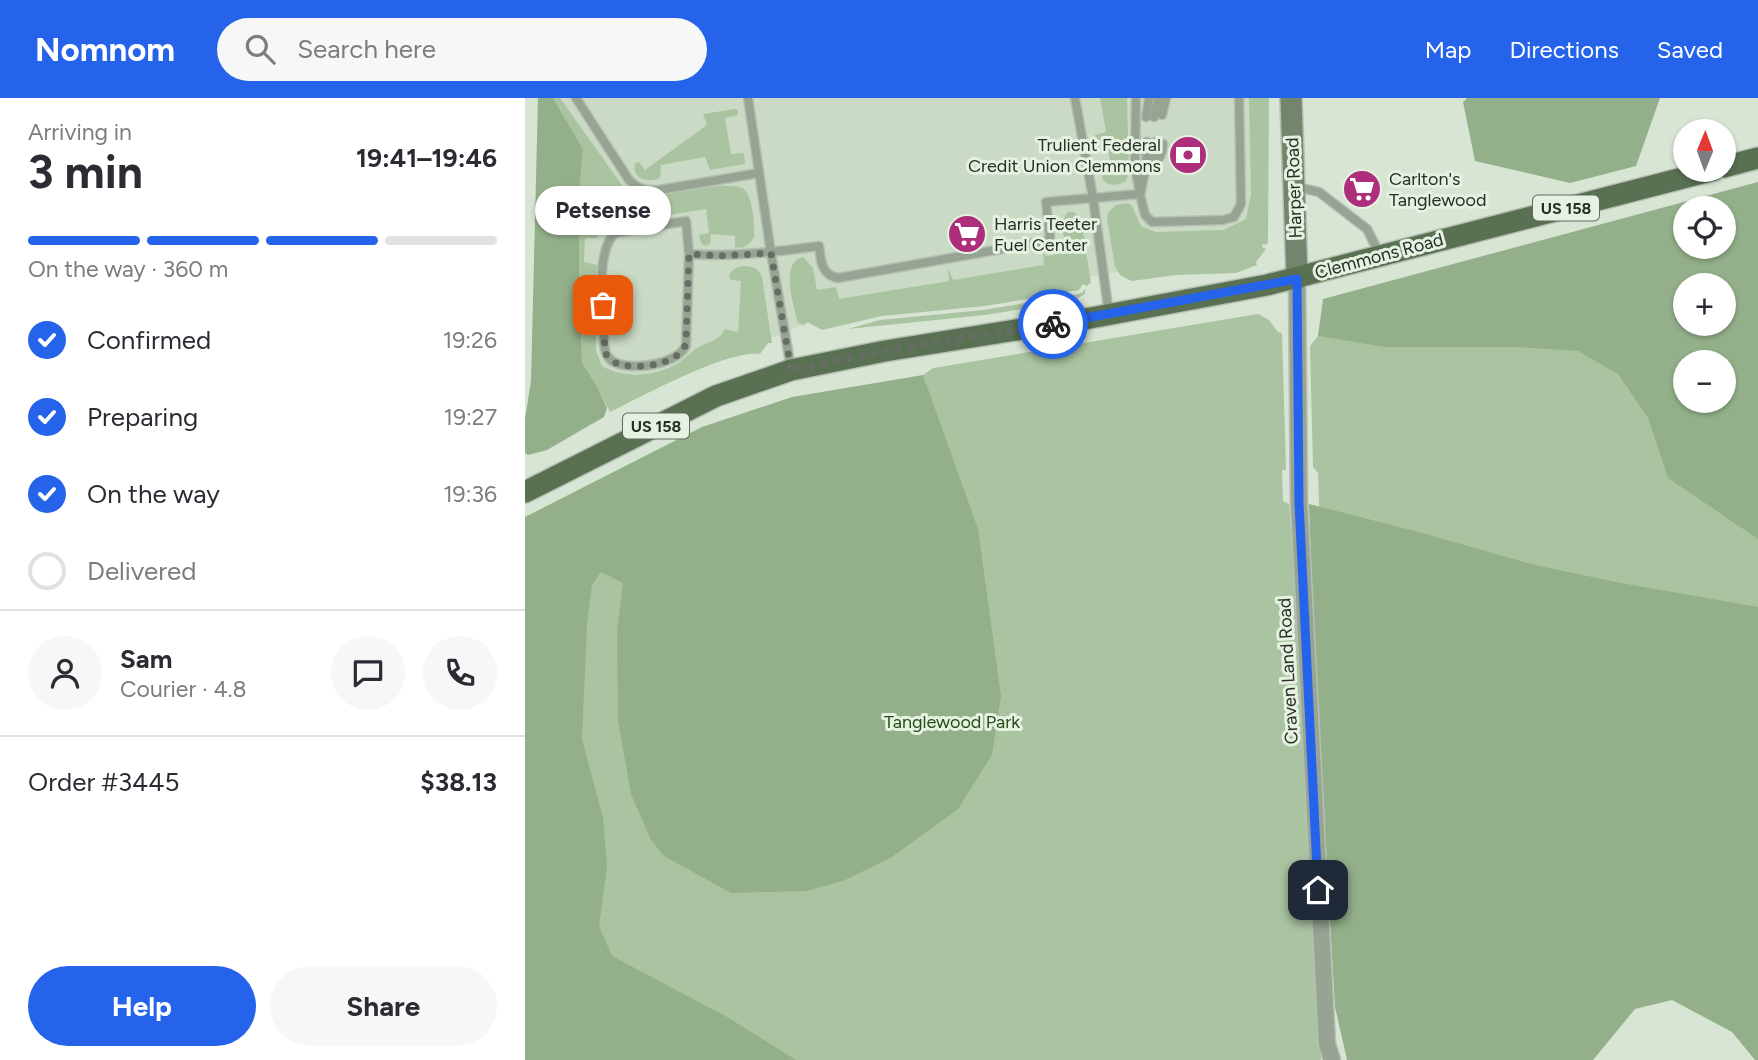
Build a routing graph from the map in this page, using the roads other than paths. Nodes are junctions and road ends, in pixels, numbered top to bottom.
1 (576, 98) edge
2 (748, 98) edge
3 (1075, 98) edge
4 (1136, 98) edge
5 (1149, 98) edge
6 (1158, 98) edge
7 (1166, 98) edge
8 (1239, 98) edge
9 (1291, 98) edge
10 (1154, 116) junction
11 (1758, 158) edge
12 (1736, 164) edge
13 (1146, 172) junction
14 (759, 173) junction
15 (1673, 180) edge
16 (1294, 187) junction
17 (1140, 194) junction
18 (1093, 198) junction
19 (771, 253) junction
20 (689, 254) junction
21 (1380, 255) junction
22 (1297, 279) junction
23 (1109, 314) junction
24 (791, 370) junction
25 (525, 492) edge
26 (1332, 1060) edge

1 - 14 lane
2 - 14 lane
3 - 18 lane
4 - 17 lane
5 - 10 lane
6 - 10 lane
7 - 10 lane
8 - 17 lane
9 - 16 main road, Harper Road
11 - 12 main road
13 - 13 lane
13 - 17 lane
14 - 19 lane
15 - 21 main road, Clemmons Road / US 158
16 - 21 lane
16 - 22 main road, Harper Road
17 - 18 lane
18 - 19 lane
18 - 23 lane
19 - 20 lane
19 - 24 lane
20 - 20 lane
21 - 22 main road, Clemmons Road / US 158
22 - 23 main road, Clemmons Road / US 158
22 - 26 street, Craven Land Road
23 - 24 main road, Clemmons Road / US 158
24 - 25 main road, Clemmons Road / US 158

